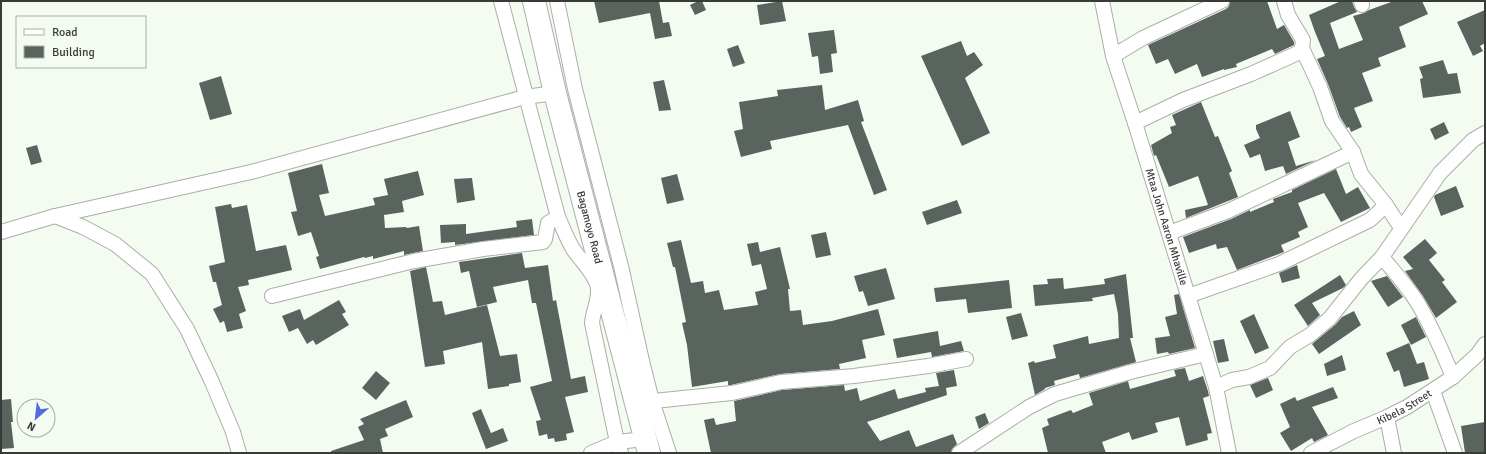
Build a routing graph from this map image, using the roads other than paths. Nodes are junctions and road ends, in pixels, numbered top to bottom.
1 (501, 1) edge
2 (534, 1) edge
3 (557, 1) edge
4 (1102, 1) edge
5 (1222, 1) edge
6 (1284, 1) edge
7 (1302, 48) junction
8 (1113, 56) junction
9 (555, 93) junction
10 (525, 97) junction
11 (1135, 123) junction
12 (1485, 133) edge
13 (1353, 152) junction
14 (1386, 205) junction
15 (55, 216) junction
16 (558, 218) junction
17 (1401, 228) junction
18 (1, 232) edge
19 (1168, 233) junction
20 (1382, 257) junction
21 (602, 287) junction
22 (272, 296) dead end
23 (1188, 296) junction
24 (1485, 344) edge
25 (1206, 354) junction
26 (966, 359) dead end
27 (1453, 377) junction
28 (1216, 387) junction
29 (1433, 391) junction
30 (644, 402) junction
31 (1387, 418) junction
32 (647, 446) edge
33 (619, 447) edge
34 (239, 453) edge
35 (591, 453) edge
36 (669, 453) edge
37 (959, 453) edge
38 (1229, 453) edge
39 (1312, 453) edge
40 (1394, 453) edge
41 (1455, 453) edge

1 - 10 street
2 - 9 highway, Bagamoyo Road
3 - 30 street
4 - 8 street, Mtaa John Aaron Mhaville
5 - 8 street
6 - 7 street
7 - 11 street
7 - 13 street
8 - 11 street, Mtaa John Aaron Mhaville
9 - 10 street
9 - 21 highway, Bagamoyo Road
10 - 15 street
10 - 16 street
11 - 19 street, Mtaa John Aaron Mhaville
12 - 17 street
13 - 14 street
13 - 19 street
14 - 17 street
14 - 23 street
15 - 18 street
15 - 34 street
16 - 21 street
16 - 22 street
17 - 20 street
19 - 23 street, Mtaa John Aaron Mhaville
20 - 27 street
20 - 28 street
21 - 30 highway, Bagamoyo Road
21 - 33 street
23 - 25 street, Mtaa John Aaron Mhaville
24 - 27 street, Kibela Street
25 - 28 street, Mtaa John Aaron Mhaville
25 - 37 street
26 - 30 street
27 - 29 street, Kibela Street
28 - 38 street, Mtaa John Aaron Mhaville
29 - 31 street, Kibela Street
29 - 41 street
30 - 32 highway, Bagamoyo Road
30 - 36 street
31 - 39 street, Kibela Street
31 - 40 street
32 - 33 street
33 - 35 street

